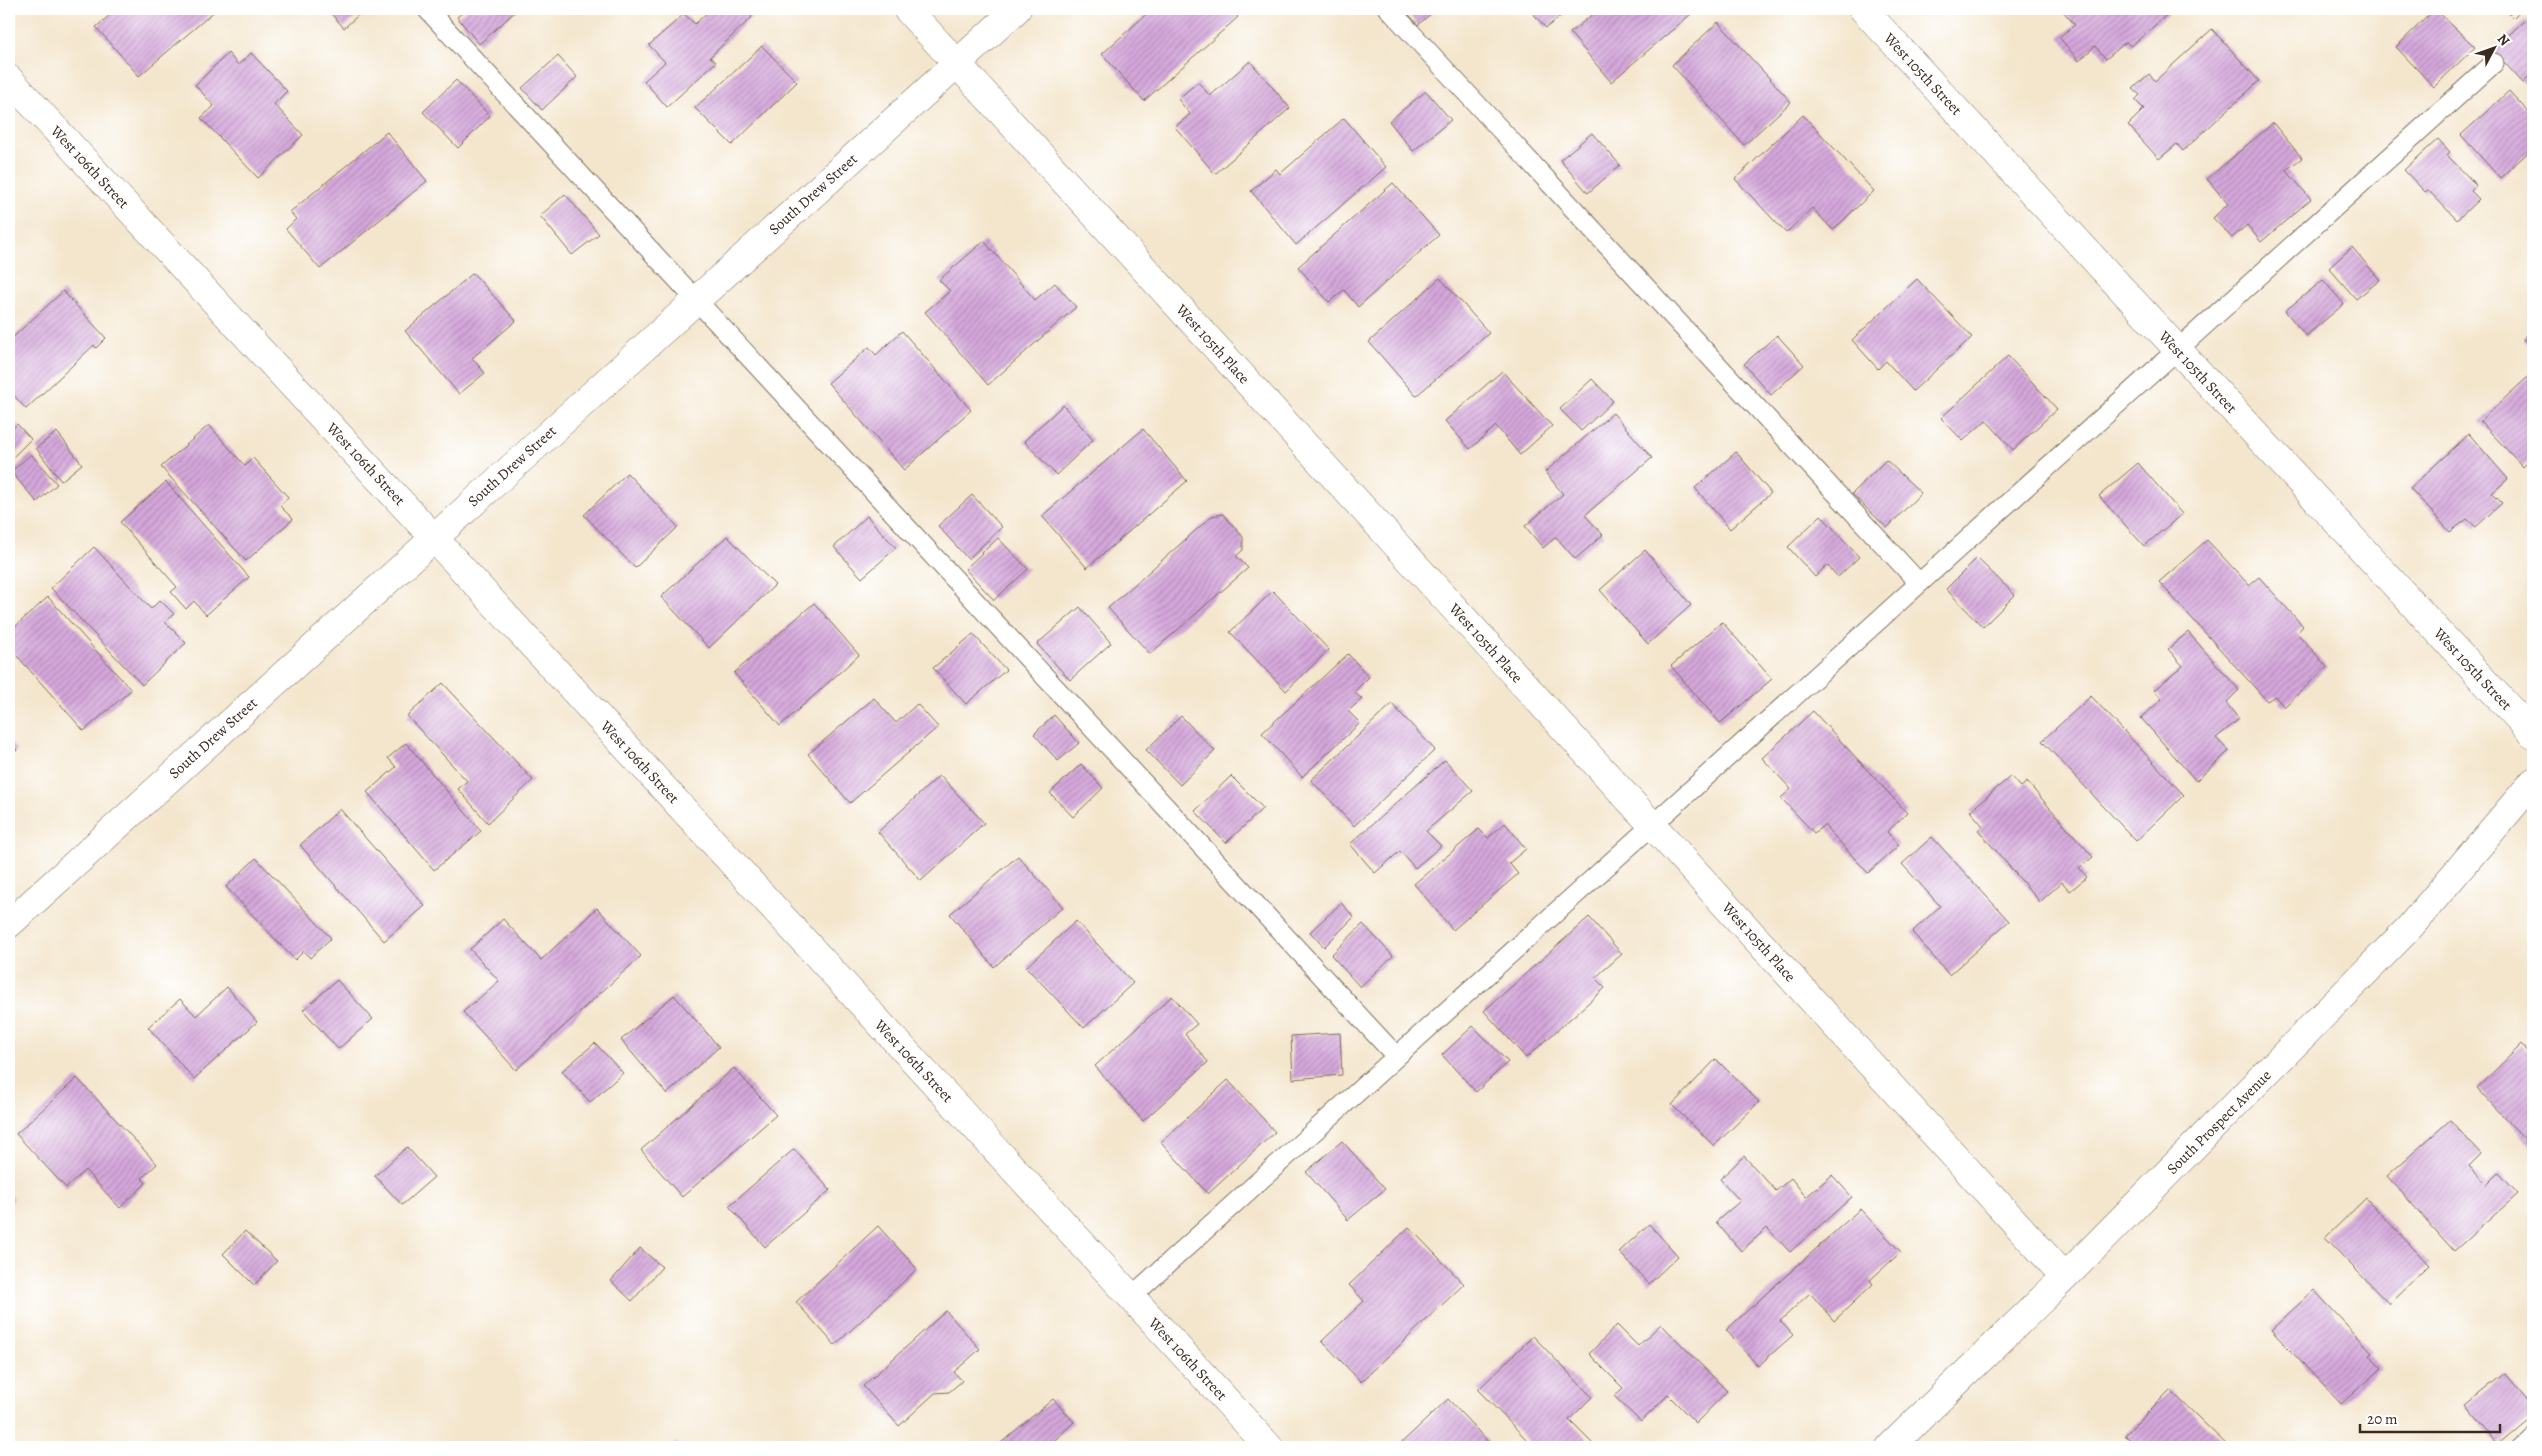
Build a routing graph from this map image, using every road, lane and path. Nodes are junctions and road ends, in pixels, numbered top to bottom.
1 (427, 9) edge
2 (907, 9) edge
3 (1017, 9) edge
4 (1389, 9) edge
5 (1863, 9) edge
6 (2494, 63) dead end
7 (957, 64) junction
8 (9, 80) edge
9 (695, 300) junction
10 (2178, 350) junction
11 (433, 537) junction
12 (1920, 583) junction
13 (2533, 734) edge
14 (2533, 782) edge
15 (1652, 825) junction
16 (9, 924) edge
17 (1396, 1056) junction
18 (2065, 1277) junction
19 (1131, 1297) junction
20 (2533, 1435) edge
21 (1269, 1447) edge
22 (1890, 1447) edge
23 (2520, 1447) edge

1 - 9 lane
2 - 7 street, West 105th Place
3 - 7 street, South Drew Street
4 - 12 lane
5 - 10 street, West 105th Street
6 - 10 lane
7 - 9 street, South Drew Street
7 - 15 street, West 105th Place
8 - 11 street, West 106th Street
9 - 11 street, South Drew Street
9 - 17 lane
10 - 12 lane
10 - 13 street, West 105th Street
11 - 16 street, South Drew Street
11 - 19 street, West 106th Street
12 - 15 lane
14 - 18 street, South Prospect Avenue
15 - 17 lane
15 - 18 street, West 105th Place
17 - 19 lane
18 - 22 street, South Prospect Avenue
19 - 21 street, West 106th Street
20 - 23 lane

